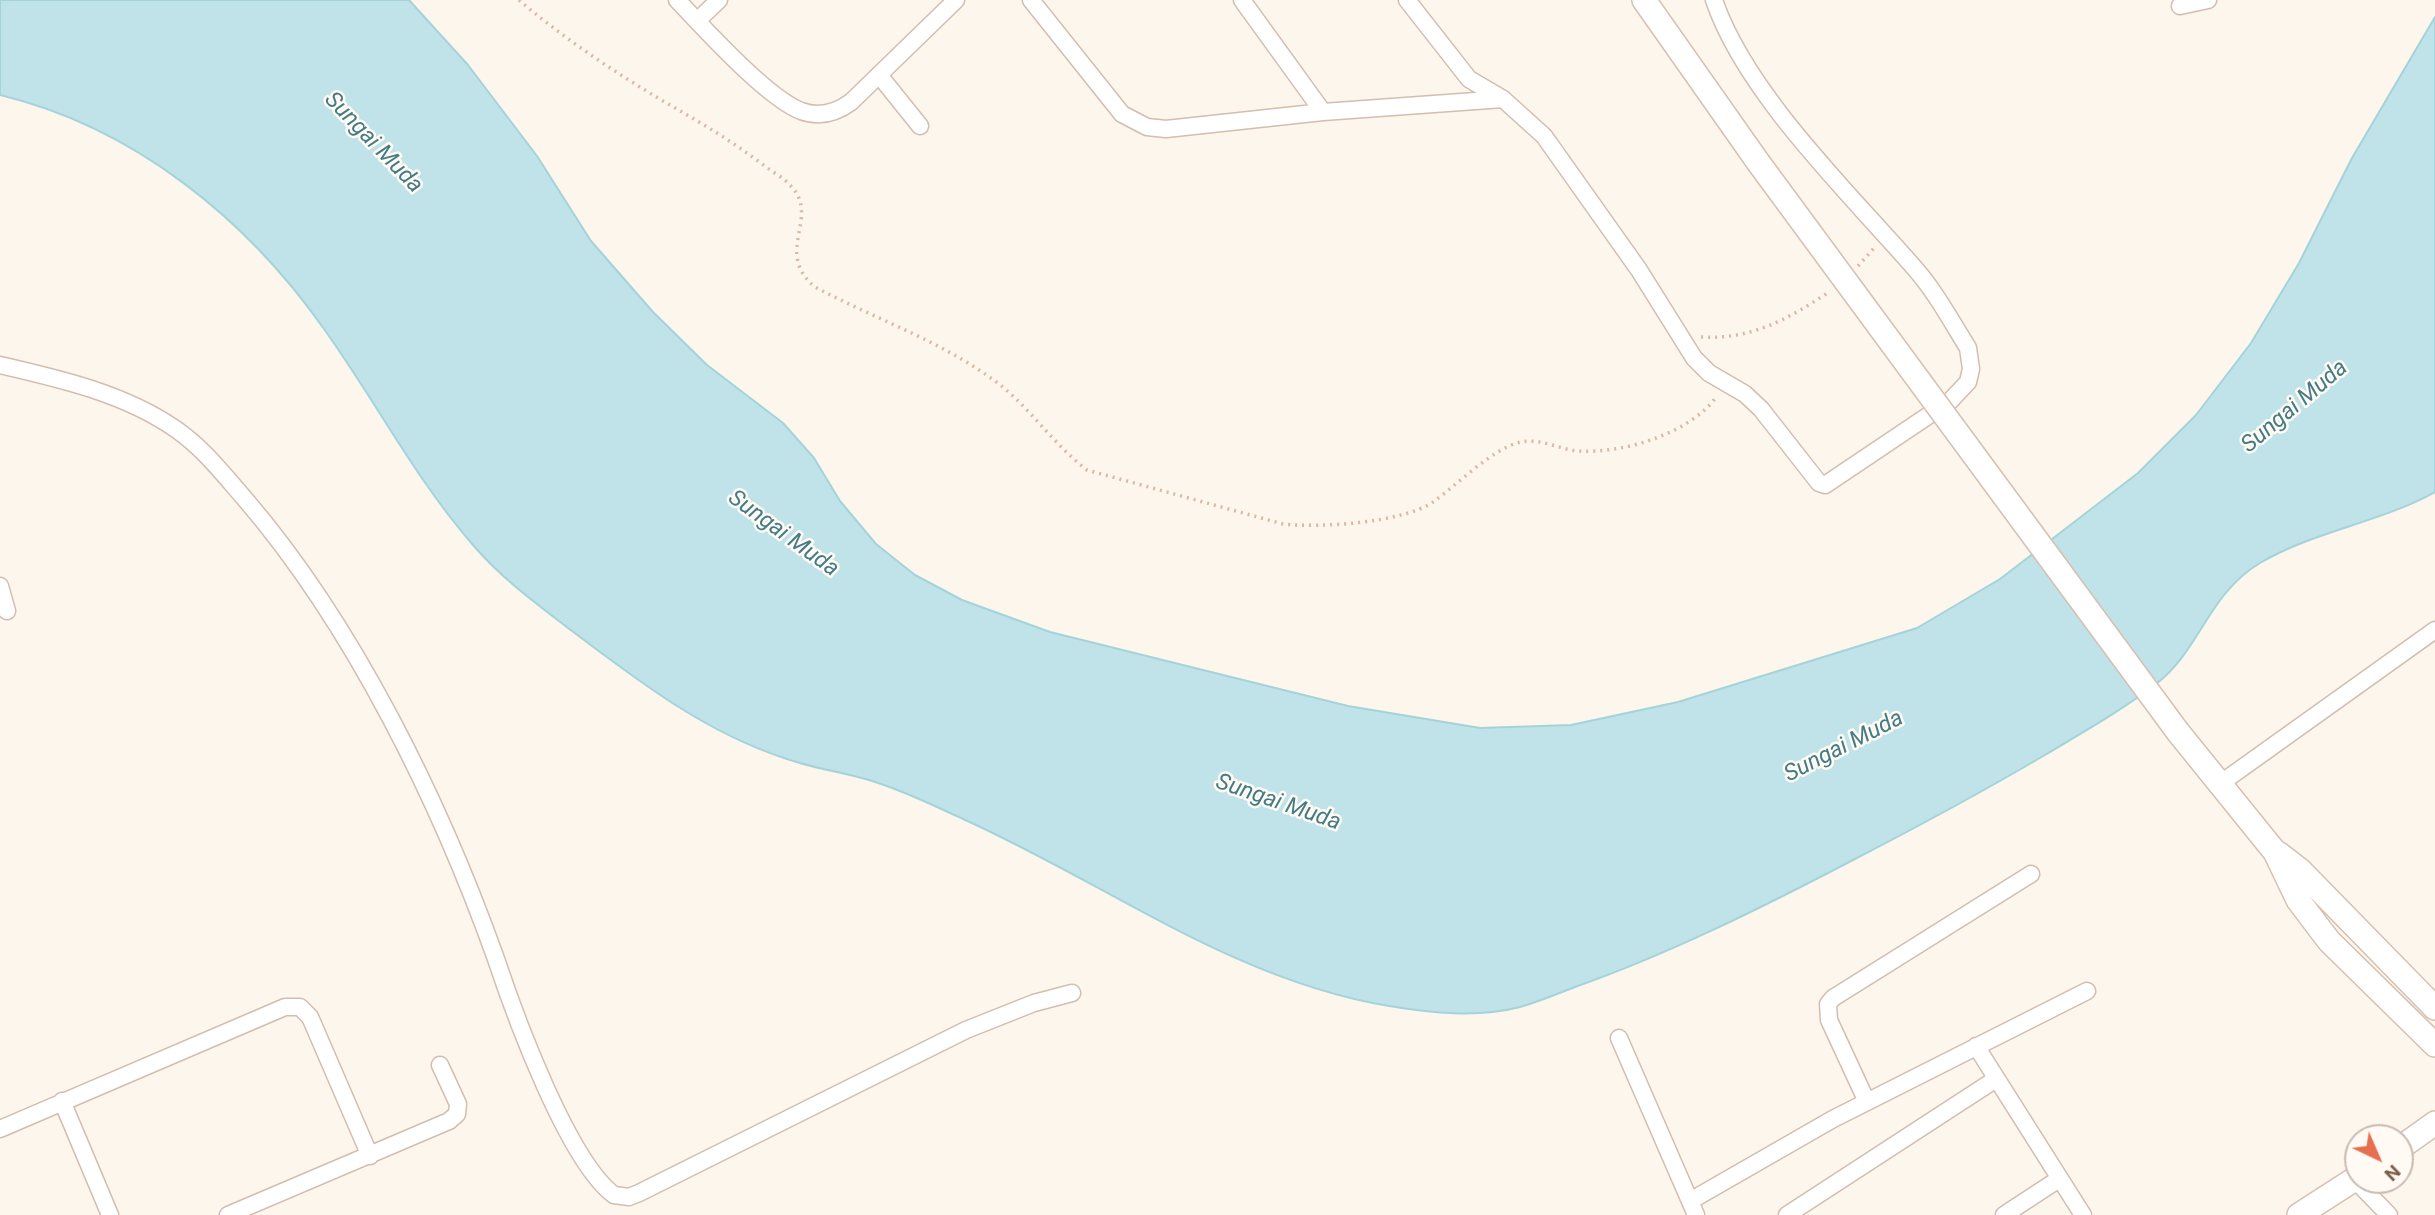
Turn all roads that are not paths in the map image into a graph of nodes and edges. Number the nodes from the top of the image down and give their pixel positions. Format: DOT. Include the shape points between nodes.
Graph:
graph roads {
  1 [pos="677,0"];
  2 [pos="719,0"];
  3 [pos="957,0"];
  4 [pos="1031,0"];
  5 [pos="1242,0"];
  6 [pos="1407,0"];
  7 [pos="1644,0"];
  8 [pos="1714,0"];
  9 [pos="2208,0"];
  10 [pos="2180,6"];
  11 [pos="697,21"];
  12 [pos="879,75"];
  13 [pos="1503,99"];
  14 [pos="1323,112"];
  15 [pos="920,126"];
  16 [pos="0,365"];
  17 [pos="0,586"];
  18 [pos="7,611"];
  19 [pos="2435,630"];
  20 [pos="2221,783"];
  21 [pos="2275,852"];
  22 [pos="2031,874"];
  23 [pos="2087,992"];
  24 [pos="1072,993"];
  25 [pos="2435,1008"];
  26 [pos="1619,1038"];
  27 [pos="2435,1045"];
  28 [pos="1976,1046"];
  29 [pos="440,1065"];
  30 [pos="1996,1079"];
  31 [pos="62,1101"];
  32 [pos="1867,1102"];
  33 [pos="2435,1123"];
  34 [pos="0,1129"];
  35 [pos="2414,1138"];
  36 [pos="370,1156"];
  37 [pos="2059,1179"];
  38 [pos="2344,1187"];
  39 [pos="2370,1194"];
  40 [pos="1693,1208"];
  41 [pos="110,1215"];
  42 [pos="228,1215"];
  43 [pos="1787,1215"];
  44 [pos="2004,1215"];
  45 [pos="2084,1215"];
  46 [pos="2299,1215"];
  47 [pos="2389,1215"];
  1 -- 11 [label="street"];
  2 -- 11 [label="street"];
  3 -- 12 [label="street"];
  4 -- 14 [label="street" via="1133,122 1166,129"];
  5 -- 14 [label="street"];
  6 -- 13 [label="street" via="1456,66"];
  7 -- 20 [label="main road, bridge" via="2178,732"];
  8 -- 13 [label="street" via="1728,35 1768,95 1928,284 1968,348 1968,382 1950,401 1825,485 1761,409 1702,366 1544,136"];
  9 -- 10 [label="street"];
  11 -- 12 [label="street" via="745,69 800,111 840,111"];
  12 -- 15 [label="street"];
  13 -- 14 [label="street"];
  16 -- 24 [label="street" via="117,397 169,424 210,458 286,551 362,670 417,768 466,879 522,1035 570,1135 592,1171 614,1195 639,1193 966,1030"];
  17 -- 18 [label="street"];
  19 -- 20 [label="street"];
  20 -- 21 [label="main road"];
  21 -- 25 [label="main road" via="2300,870"];
  21 -- 27 [label="main road" via="2298,900 2329,941"];
  22 -- 32 [label="street" via="1828,1004 1829,1020"];
  23 -- 28 [label="street"];
  26 -- 40 [label="street"];
  28 -- 30 [label="street"];
  28 -- 32 [label="street"];
  29 -- 36 [label="street" via="457,1114"];
  30 -- 37 [label="street"];
  30 -- 43 [label="street"];
  31 -- 34 [label="street"];
  31 -- 36 [label="street" via="285,1007 300,1007 310,1017"];
  31 -- 41 [label="street"];
  32 -- 40 [label="street"];
  33 -- 35 [label="main road"];
  36 -- 42 [label="street"];
  37 -- 44 [label="street"];
  37 -- 45 [label="street"];
  38 -- 46 [label="main road"];
  39 -- 47 [label="street"];
}
